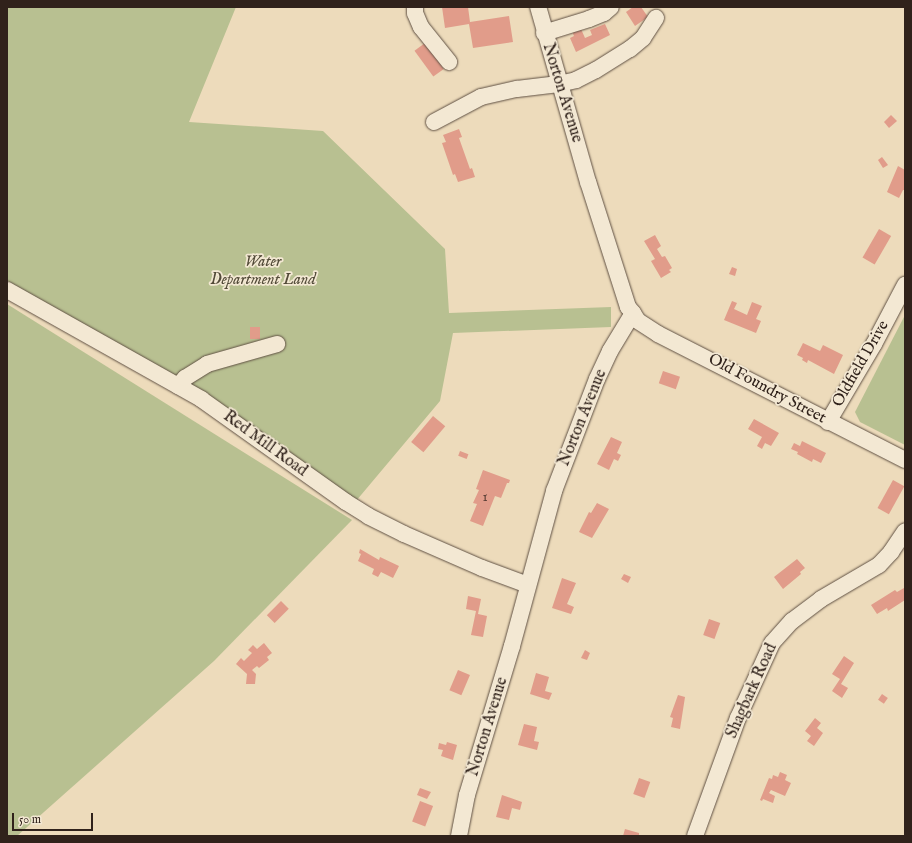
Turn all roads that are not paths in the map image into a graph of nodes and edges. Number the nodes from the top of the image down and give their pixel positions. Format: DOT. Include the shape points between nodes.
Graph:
graph roads {
  1 [pos="415,7"];
  2 [pos="538,7"];
  3 [pos="611,7"];
  4 [pos="656,18"];
  5 [pos="544,33"];
  6 [pos="449,62"];
  7 [pos="559,84"];
  8 [pos="434,122"];
  9 [pos="905,285"];
  10 [pos="7,290"];
  11 [pos="632,313"];
  12 [pos="277,344"];
  13 [pos="178,386"];
  14 [pos="828,422"];
  15 [pos="905,460"];
  16 [pos="905,531"];
  17 [pos="528,585"];
  18 [pos="459,836"];
  19 [pos="695,836"];
  1 -- 6 [label="street" via="421,27"];
  2 -- 5 [label="street, Norton Avenue"];
  3 -- 5 [label="street" via="589,19"];
  4 -- 7 [label="street" via="643,38 630,49 576,80"];
  5 -- 7 [label="street, Norton Avenue"];
  7 -- 8 [label="street" via="481,97"];
  7 -- 11 [label="street, Norton Avenue" via="616,270"];
  9 -- 14 [label="street, Oldfield Drive"];
  10 -- 13 [label="street, Red Mill Road"];
  11 -- 14 [label="street, Old Foundry Street" via="638,321 658,334"];
  11 -- 17 [label="street, Norton Avenue" via="597,380 554,491"];
  12 -- 13 [label="street" via="207,364 185,378"];
  13 -- 17 [label="street, Red Mill Road" via="223,413 368,516 482,568"];
  14 -- 15 [label="street, Old Foundry Street"];
  16 -- 19 [label="street, Shagbark Road" via="879,565 821,599 792,621 772,643 738,718"];
  17 -- 18 [label="street, Norton Avenue" via="466,795"];
}
